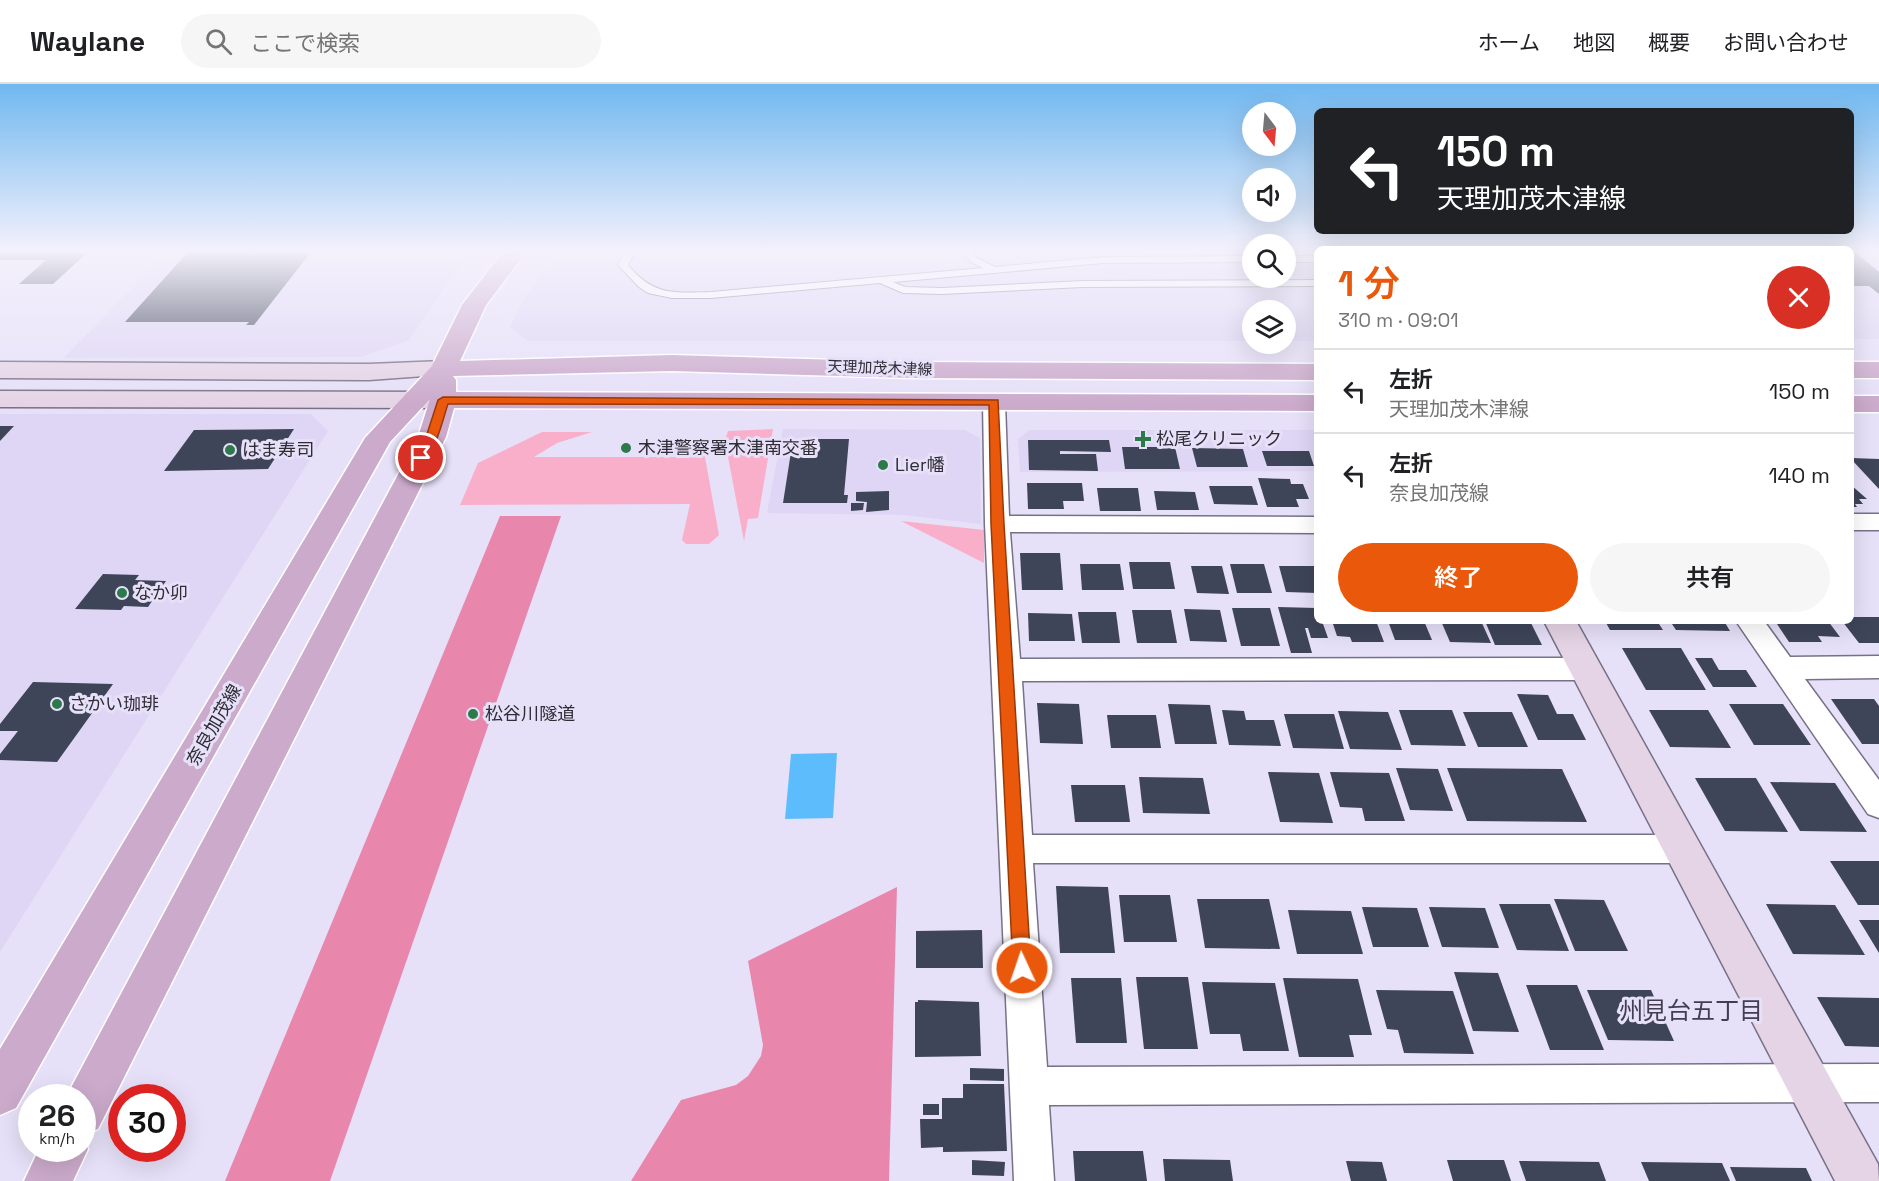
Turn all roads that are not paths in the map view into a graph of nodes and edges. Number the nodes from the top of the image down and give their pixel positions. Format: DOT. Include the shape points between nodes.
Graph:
graph roads {
  1 [pos="475,303"];
  2 [pos="0,370"];
  3 [pos="1854,370"];
  4 [pos="1879,370"];
  5 [pos="1314,372"];
  6 [pos="434,390"];
  7 [pos="0,399"];
  8 [pos="994,402"];
  9 [pos="1314,403"];
  10 [pos="1854,404"];
  11 [pos="1879,404"];
  12 [pos="1854,522"];
  13 [pos="1879,522"];
  14 [pos="998,524"];
  15 [pos="1314,525"];
  16 [pos="1562,624"];
  17 [pos="1751,624"];
  18 [pos="1879,667"];
  19 [pos="1783,668"];
  20 [pos="1586,669"];
  21 [pos="1007,670"];
  22 [pos="1879,805"];
  23 [pos="1016,849"];
  24 [pos="1683,849"];
  25 [pos="1807,1083"];
  26 [pos="1879,1083"];
  27 [pos="96,1086"];
  28 [pos="1029,1086"];
  29 [pos="0,1092"];
  30 [pos="58,1162"];
  31 [pos="48,1181"];
  32 [pos="1034,1181"];
  33 [pos="1861,1181"];
  1 -- 6 [label="main road, 奈良加茂線"];
  2 -- 6 [label="street" via="369,372"];
  3 -- 4 [label="main road"];
  5 -- 6 [label="main road, 天理加茂木津線" via="911,370 672,363"];
  6 -- 7 [label="street"];
  6 -- 8 [label="main road, 天理加茂木津線"];
  6 -- 27 [label="main road, 奈良加茂線" via="432,437"];
  6 -- 29 [label="main road, 奈良加茂線" via="379,438"];
  8 -- 9 [label="main road, 天理加茂木津線"];
  8 -- 14 [label="street"];
  10 -- 11 [label="main road"];
  12 -- 13 [label="street"];
  14 -- 15 [label="street"];
  14 -- 21 [label="street"];
  16 -- 20 [label="street"];
  17 -- 19 [label="street"];
  18 -- 19 [label="street"];
  19 -- 22 [label="street"];
  20 -- 21 [label="street"];
  20 -- 24 [label="street"];
  21 -- 23 [label="street"];
  23 -- 24 [label="street"];
  23 -- 28 [label="street"];
  24 -- 25 [label="street"];
  25 -- 26 [label="street"];
  25 -- 28 [label="street"];
  25 -- 33 [label="street"];
  28 -- 32 [label="street"];
  30 -- 31 [label="main road"];
}
